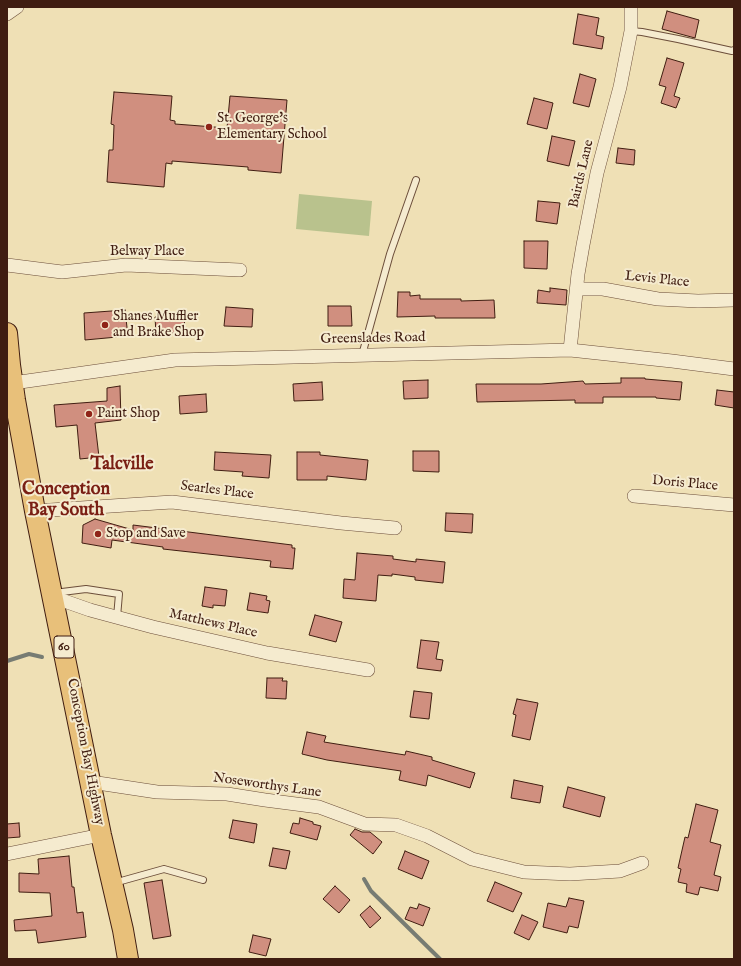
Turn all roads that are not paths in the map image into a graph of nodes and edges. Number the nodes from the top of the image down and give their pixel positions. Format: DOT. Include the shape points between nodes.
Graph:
graph roads {
  1 [pos="17,7"];
  2 [pos="632,7"];
  3 [pos="7,14"];
  4 [pos="631,31"];
  5 [pos="734,50"];
  6 [pos="416,180"];
  7 [pos="7,265"];
  8 [pos="240,270"];
  9 [pos="577,289"];
  10 [pos="734,300"];
  11 [pos="7,333"];
  12 [pos="570,350"];
  13 [pos="362,355"];
  14 [pos="734,370"];
  15 [pos="12,395"];
  16 [pos="634,496"];
  17 [pos="734,505"];
  18 [pos="35,511"];
  19 [pos="395,528"];
  20 [pos="52,595"];
  21 [pos="117,617"];
  22 [pos="368,670"];
  23 [pos="91,782"];
  24 [pos="101,835"];
  25 [pos="7,854"];
  26 [pos="642,863"];
  27 [pos="202,880"];
  28 [pos="113,884"];
  29 [pos="128,959"];
  1 -- 3 [label="street"];
  2 -- 4 [label="street, Bairds Lane"];
  4 -- 5 [label="lane"];
  4 -- 9 [label="street, Bairds Lane" via="620,87 597,173"];
  6 -- 13 [label="lane" via="390,254"];
  7 -- 8 [label="street, Belway Place" via="62,272 126,265"];
  9 -- 10 [label="street, Levis Place" via="603,289 658,299"];
  9 -- 12 [label="street, Bairds Lane"];
  11 -- 15 [label="main road, Conception Bay Highway / 60"];
  12 -- 13 [label="street, Greenslades Road"];
  12 -- 14 [label="street, Greenslades Road"];
  13 -- 15 [label="street, Greenslades Road" via="175,360"];
  15 -- 18 [label="main road, Conception Bay Highway / 60"];
  16 -- 17 [label="street, Doris Place"];
  18 -- 19 [label="street, Searles Place" via="172,502"];
  18 -- 20 [label="main road, Conception Bay Highway / 60"];
  20 -- 21 [label="street, Matthews Place" via="90,610"];
  20 -- 21 [label="lane" via="86,590 119,594"];
  20 -- 23 [label="main road, Conception Bay Highway / 60"];
  21 -- 22 [label="street, Matthews Place" via="268,654"];
  23 -- 24 [label="main road, Conception Bay Highway / 60"];
  23 -- 26 [label="street, Noseworthys Lane" via="157,792 227,794 319,807 365,824 396,825 427,836 472,859 524,872 570,874 620,871"];
  24 -- 25 [label="street"];
  24 -- 28 [label="main road, Conception Bay Highway / 60"];
  27 -- 28 [label="lane" via="164,869"];
  28 -- 29 [label="main road, Conception Bay Highway / 60"];
}
